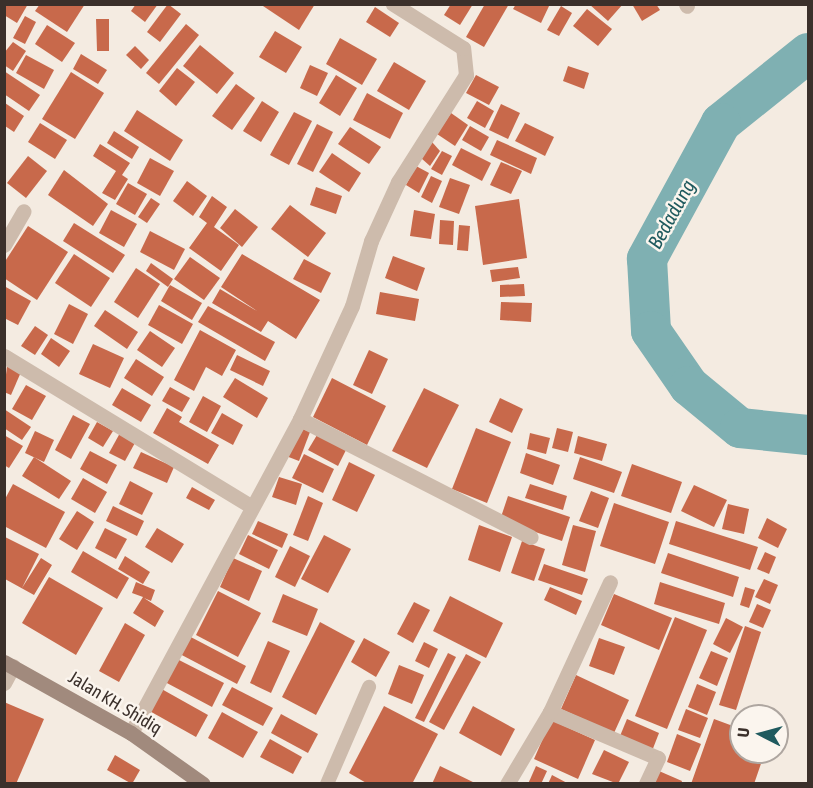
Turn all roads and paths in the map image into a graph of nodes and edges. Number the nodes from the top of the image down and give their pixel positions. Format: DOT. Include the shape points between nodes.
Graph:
graph roads {
  1 [pos="393,4"];
  2 [pos="24,211"];
  3 [pos="4,245"];
  4 [pos="4,356"];
  5 [pos="300,419"];
  6 [pos="252,507"];
  7 [pos="531,537"];
  8 [pos="610,582"];
  9 [pos="9,664"];
  10 [pos="4,683"];
  11 [pos="369,687"];
  12 [pos="550,712"];
  13 [pos="131,733"];
  14 [pos="202,783"];
  15 [pos="327,783"];
  16 [pos="507,783"];
  17 [pos="646,783"];
  1 -- 5 [label="street" via="463,48 466,75 398,182 371,241 352,306"];
  2 -- 3 [label="street"];
  4 -- 6 [label="street"];
  5 -- 6 [label="street"];
  5 -- 7 [label="street"];
  6 -- 13 [label="street"];
  8 -- 12 [label="street"];
  9 -- 10 [label="street"];
  9 -- 13 [label="main road, Jalan KH. Shidiq"];
  11 -- 15 [label="lane"];
  12 -- 16 [label="street"];
  12 -- 17 [label="street" via="658,758"];
  13 -- 14 [label="main road, Jalan KH. Shidiq"];
}
